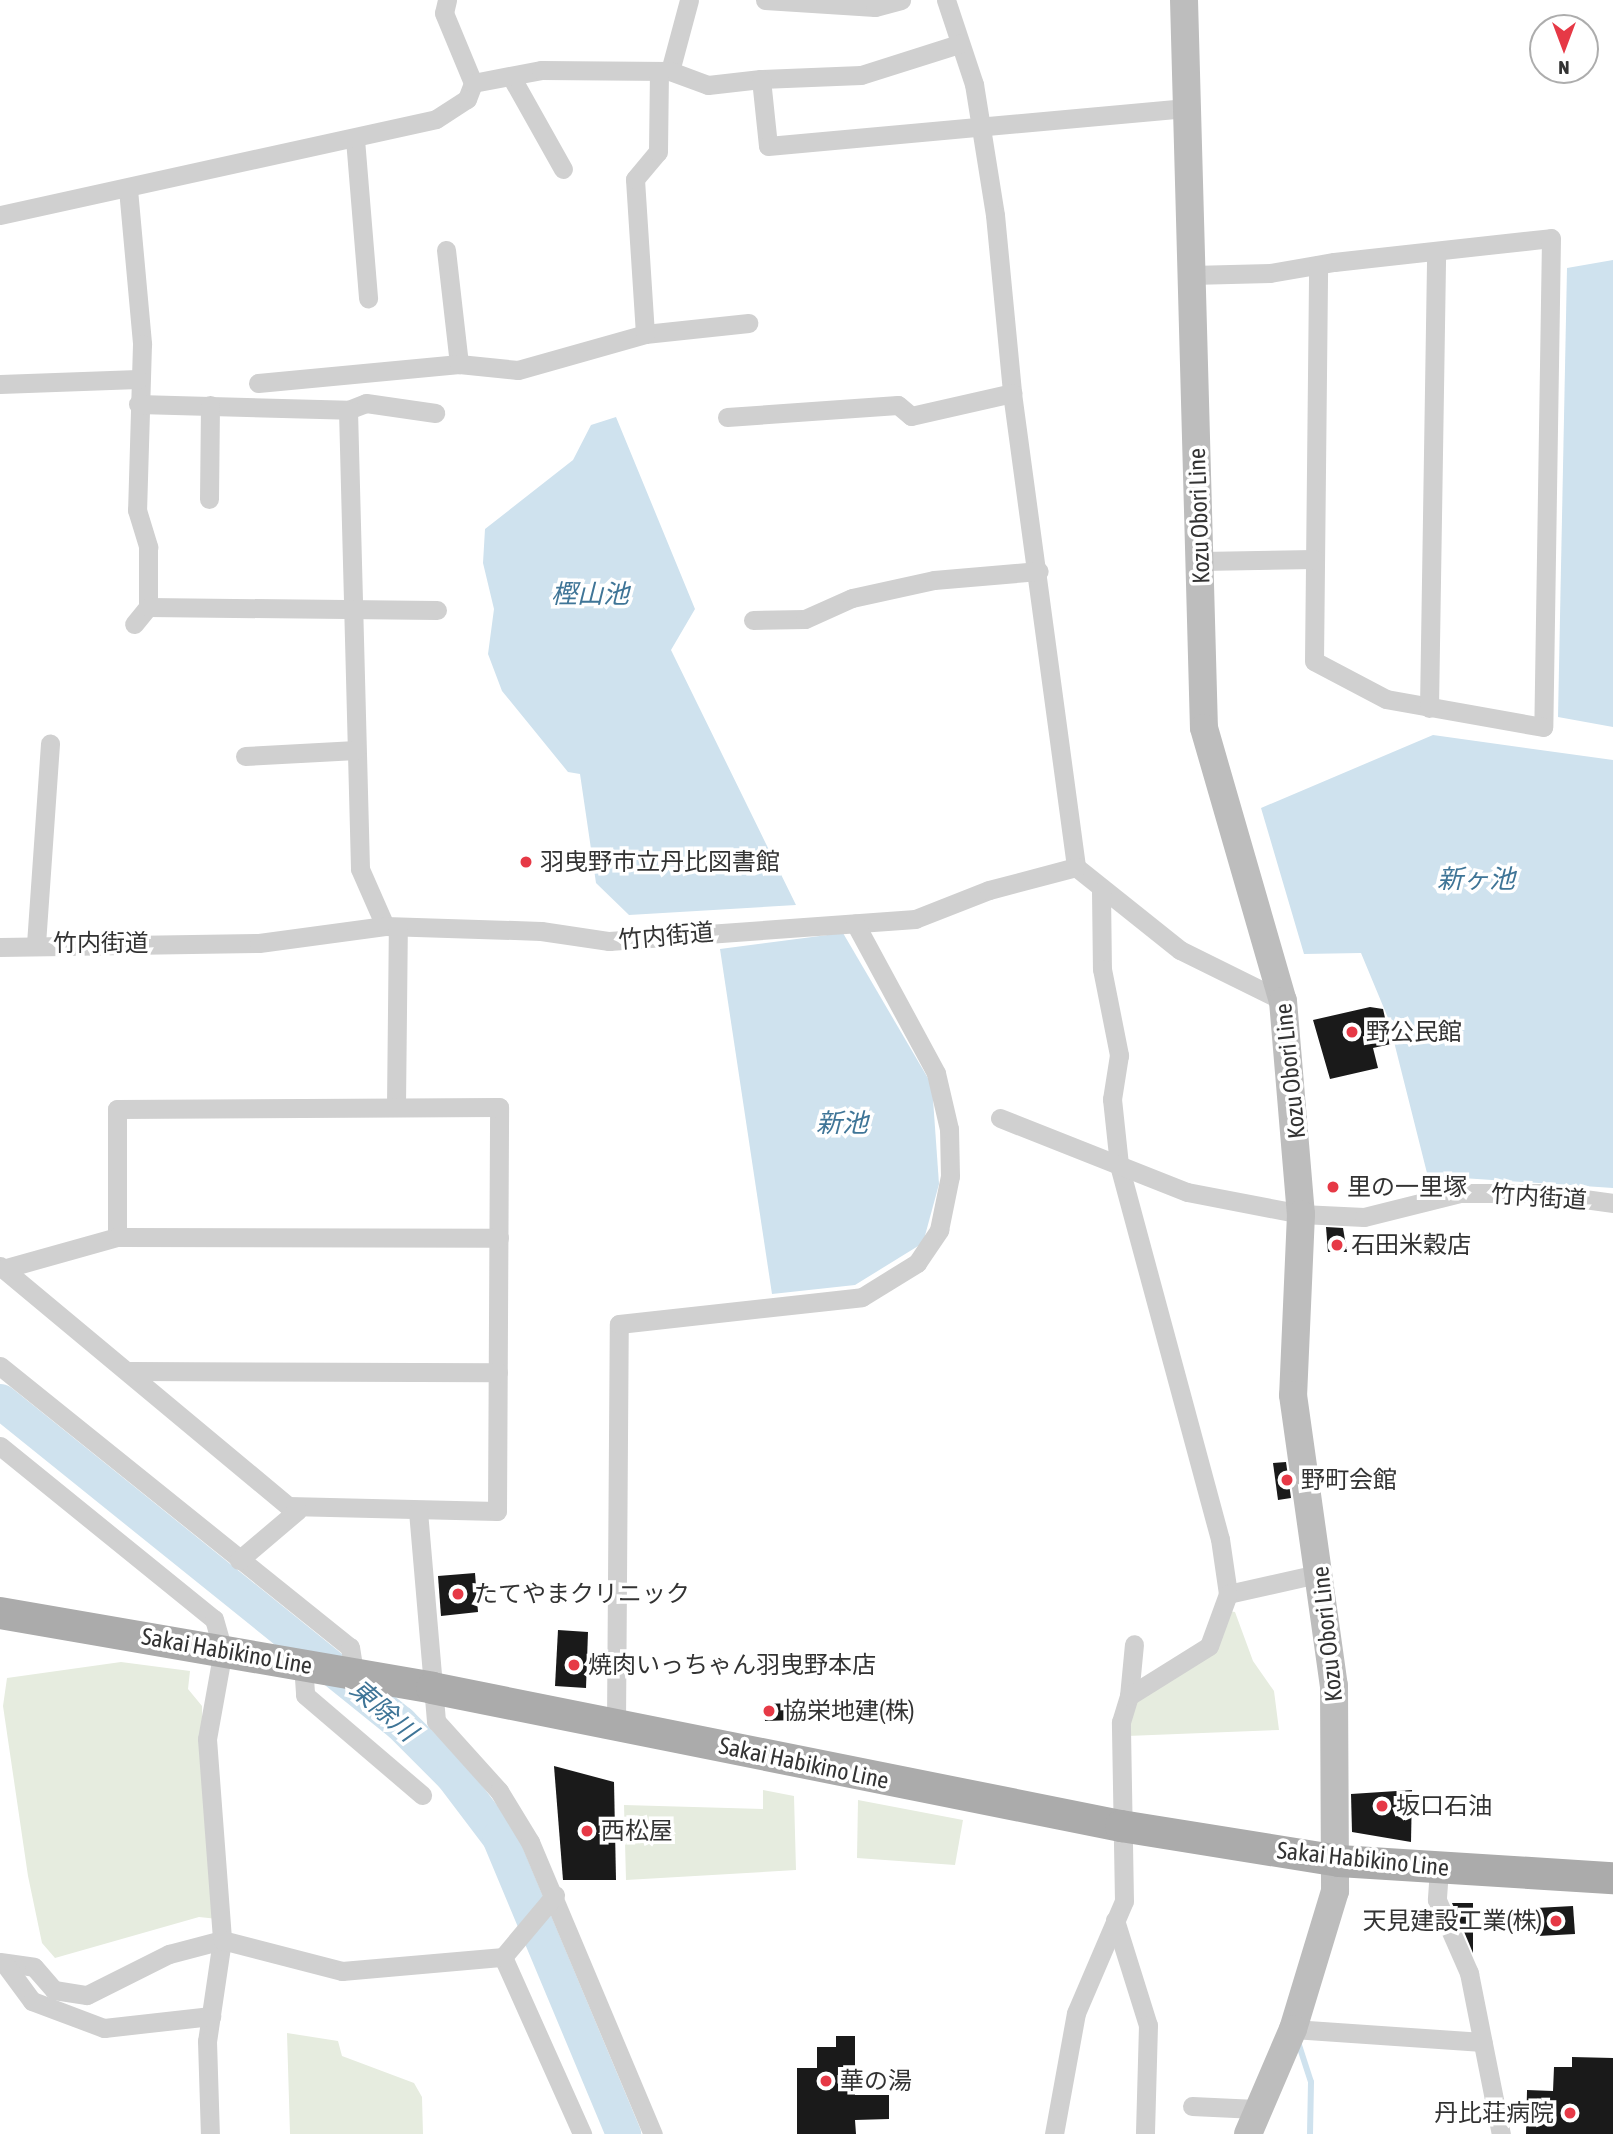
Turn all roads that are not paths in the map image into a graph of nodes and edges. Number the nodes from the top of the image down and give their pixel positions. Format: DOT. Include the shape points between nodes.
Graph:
graph roads {
  1 [pos="447,0"];
  2 [pos="689,0"];
  3 [pos="765,0"];
  4 [pos="901,0"];
  5 [pos="946,0"];
  6 [pos="1184,0"];
  7 [pos="959,44"];
  8 [pos="664,71"];
  9 [pos="761,79"];
  10 [pos="513,80"];
  11 [pos="473,83"];
  12 [pos="1186,107"];
  13 [pos="981,128"];
  14 [pos="355,139"];
  15 [pos="564,169"];
  16 [pos="128,189"];
  17 [pos="0,215"];
  18 [pos="446,250"];
  19 [pos="1436,251"];
  20 [pos="1318,265"];
  21 [pos="1191,275"];
  22 [pos="368,298"];
  23 [pos="748,323"];
  24 [pos="645,334"];
  25 [pos="459,364"];
  26 [pos="138,379"];
  27 [pos="258,383"];
  28 [pos="0,384"];
  29 [pos="1012,393"];
  30 [pos="138,404"];
  31 [pos="210,405"];
  32 [pos="348,410"];
  33 [pos="435,413"];
  34 [pos="727,417"];
  35 [pos="209,499"];
  36 [pos="1314,559"];
  37 [pos="1201,561"];
  38 [pos="1039,571"];
  39 [pos="148,607"];
  40 [pos="437,610"];
  41 [pos="351,612"];
  42 [pos="753,620"];
  43 [pos="134,624"];
  44 [pos="1429,708"];
  45 [pos="50,743"];
  46 [pos="356,750"];
  47 [pos="245,756"];
  48 [pos="1076,867"];
  49 [pos="1101,891"];
  50 [pos="855,923"];
  51 [pos="391,927"];
  52 [pos="36,944"];
  53 [pos="0,947"];
  54 [pos="1283,1001"];
  55 [pos="396,1106"];
  56 [pos="1000,1118"];
  57 [pos="1119,1165"];
  58 [pos="1613,1203"];
  59 [pos="1301,1214"];
  60 [pos="117,1237"];
  61 [pos="499,1238"];
  62 [pos="2,1267"];
  63 [pos="0,1366"];
  64 [pos="130,1371"];
  65 [pos="498,1372"];
  66 [pos="0,1446"];
  67 [pos="298,1510"];
  68 [pos="418,1511"];
  69 [pos="239,1560"];
  70 [pos="1322,1573"];
  71 [pos="1228,1594"];
  72 [pos="0,1612"];
  73 [pos="1134,1644"];
  74 [pos="223,1650"];
  75 [pos="361,1668"];
  76 [pos="302,1674"];
  77 [pos="432,1688"];
  78 [pos="1129,1696"];
  79 [pos="616,1724"];
  80 [pos="422,1795"];
  81 [pos="1121,1826"];
  82 [pos="1339,1861"];
  83 [pos="1439,1869"];
  84 [pos="1613,1878"];
  85 [pos="555,1895"];
  86 [pos="1115,1920"];
  87 [pos="222,1940"];
  88 [pos="503,1957"];
  89 [pos="2,1962"];
  90 [pos="211,2016"];
  91 [pos="1293,2029"];
  92 [pos="1483,2042"];
  93 [pos="1192,2106"];
  94 [pos="1252,2122"];
  95 [pos="210,2134"];
  96 [pos="582,2134"];
  97 [pos="653,2134"];
  98 [pos="1054,2134"];
  99 [pos="1145,2134"];
  100 [pos="1501,2134"];
  1 -- 11 [label="street" via="444,13"];
  2 -- 8 [label="street"];
  3 -- 4 [label="street" via="875,7"];
  5 -- 7 [label="street"];
  6 -- 12 [label="main road, Kozu Obori Line"];
  7 -- 9 [label="street" via="861,75"];
  7 -- 13 [label="street"];
  8 -- 9 [label="street" via="708,85"];
  8 -- 10 [label="street" via="541,71"];
  8 -- 24 [label="street" via="658,152 635,179"];
  9 -- 13 [label="street" via="768,146"];
  10 -- 11 [label="street"];
  10 -- 15 [label="street"];
  11 -- 14 [label="street" via="467,99 436,119"];
  12 -- 13 [label="street"];
  12 -- 21 [label="main road, Kozu Obori Line"];
  13 -- 29 [label="street"];
  14 -- 16 [label="street"];
  14 -- 22 [label="street"];
  16 -- 17 [label="street"];
  16 -- 26 [label="street" via="142,344"];
  18 -- 25 [label="street"];
  19 -- 20 [label="street"];
  19 -- 44 [label="street"];
  19 -- 44 [label="street" via="1551,238 1543,727"];
  20 -- 21 [label="street"];
  20 -- 36 [label="street"];
  21 -- 37 [label="main road, Kozu Obori Line"];
  23 -- 24 [label="street"];
  24 -- 25 [label="street" via="518,370"];
  25 -- 27 [label="street"];
  26 -- 28 [label="street"];
  26 -- 30 [label="street"];
  29 -- 34 [label="street" via="911,416 898,405"];
  29 -- 38 [label="street"];
  30 -- 31 [label="street"];
  30 -- 39 [label="street" via="137,510 148,547"];
  31 -- 32 [label="street"];
  31 -- 35 [label="street"];
  32 -- 33 [label="street" via="366,403"];
  32 -- 41 [label="street"];
  36 -- 37 [label="street"];
  36 -- 44 [label="street" via="1314,661 1386,699"];
  37 -- 54 [label="main road, Kozu Obori Line" via="1208,750"];
  38 -- 42 [label="street" via="934,580 852,598 805,619"];
  38 -- 48 [label="street"];
  39 -- 41 [label="street"];
  39 -- 43 [label="street"];
  40 -- 41 [label="street"];
  41 -- 46 [label="street"];
  45 -- 52 [label="street"];
  46 -- 47 [label="street"];
  46 -- 51 [label="street" via="360,869"];
  48 -- 49 [label="street"];
  48 -- 50 [label="street, 竹内街道" via="989,890 915,919"];
  49 -- 54 [label="street" via="1180,950"];
  49 -- 57 [label="street" via="1102,969 1119,1055 1112,1099"];
  50 -- 51 [label="street, 竹内街道" via="609,942 541,931"];
  50 -- 79 [label="street" via="936,1073 949,1129 950,1176 939,1230 917,1263 862,1297 619,1324"];
  51 -- 52 [label="street, 竹内街道" via="259,943"];
  51 -- 55 [label="street"];
  52 -- 53 [label="street, 竹内街道"];
  54 -- 59 [label="main road, Kozu Obori Line"];
  55 -- 60 [label="street" via="117,1109"];
  55 -- 61 [label="street" via="499,1107"];
  56 -- 57 [label="street, 竹内街道"];
  57 -- 59 [label="street, 竹内街道" via="1187,1192"];
  57 -- 71 [label="street" via="1220,1539"];
  58 -- 59 [label="street, 竹内街道" via="1541,1193 1460,1193 1364,1217"];
  59 -- 70 [label="main road, Kozu Obori Line" via="1293,1395"];
  60 -- 61 [label="street"];
  60 -- 62 [label="street"];
  61 -- 65 [label="street"];
  62 -- 64 [label="street"];
  63 -- 69 [label="street"];
  64 -- 65 [label="street"];
  64 -- 67 [label="street"];
  65 -- 68 [label="street" via="496,1511"];
  66 -- 74 [label="street" via="214,1619"];
  67 -- 68 [label="street"];
  67 -- 69 [label="street"];
  68 -- 77 [label="street"];
  69 -- 75 [label="street"];
  70 -- 71 [label="street"];
  70 -- 82 [label="main road, Kozu Obori Line" via="1334,1686"];
  71 -- 78 [label="street" via="1209,1646"];
  72 -- 74 [label="main road, Sakai Habikino Line"];
  73 -- 78 [label="street"];
  74 -- 76 [label="main road, Sakai Habikino Line" via="260,1657"];
  74 -- 87 [label="street" via="207,1739"];
  75 -- 76 [label="main road, Sakai Habikino Line"];
  75 -- 77 [label="main road, Sakai Habikino Line"];
  76 -- 80 [label="street" via="305,1695"];
  77 -- 79 [label="main road, Sakai Habikino Line"];
  77 -- 85 [label="street" via="436,1721 499,1791"];
  78 -- 81 [label="street" via="1121,1722"];
  79 -- 81 [label="main road, Sakai Habikino Line"];
  81 -- 82 [label="main road, Sakai Habikino Line"];
  81 -- 86 [label="street" via="1124,1901"];
  82 -- 83 [label="main road, Sakai Habikino Line"];
  82 -- 91 [label="main road, Kozu Obori Line"];
  83 -- 84 [label="main road, Sakai Habikino Line"];
  83 -- 92 [label="street" via="1437,1900 1469,1973"];
  85 -- 88 [label="street"];
  85 -- 97 [label="street"];
  86 -- 98 [label="street" via="1076,2013"];
  86 -- 99 [label="street" via="1148,2025"];
  87 -- 88 [label="street" via="342,1971"];
  87 -- 89 [label="street" via="169,1954 88,1995 54,1990 34,1967"];
  87 -- 90 [label="street"];
  88 -- 96 [label="street"];
  89 -- 90 [label="street" via="32,2001 104,2028"];
  90 -- 95 [label="street"];
  91 -- 92 [label="street"];
  91 -- 94 [label="main road, Kozu Obori Line"];
  92 -- 100 [label="street"];
  93 -- 94 [label="street"];
}
